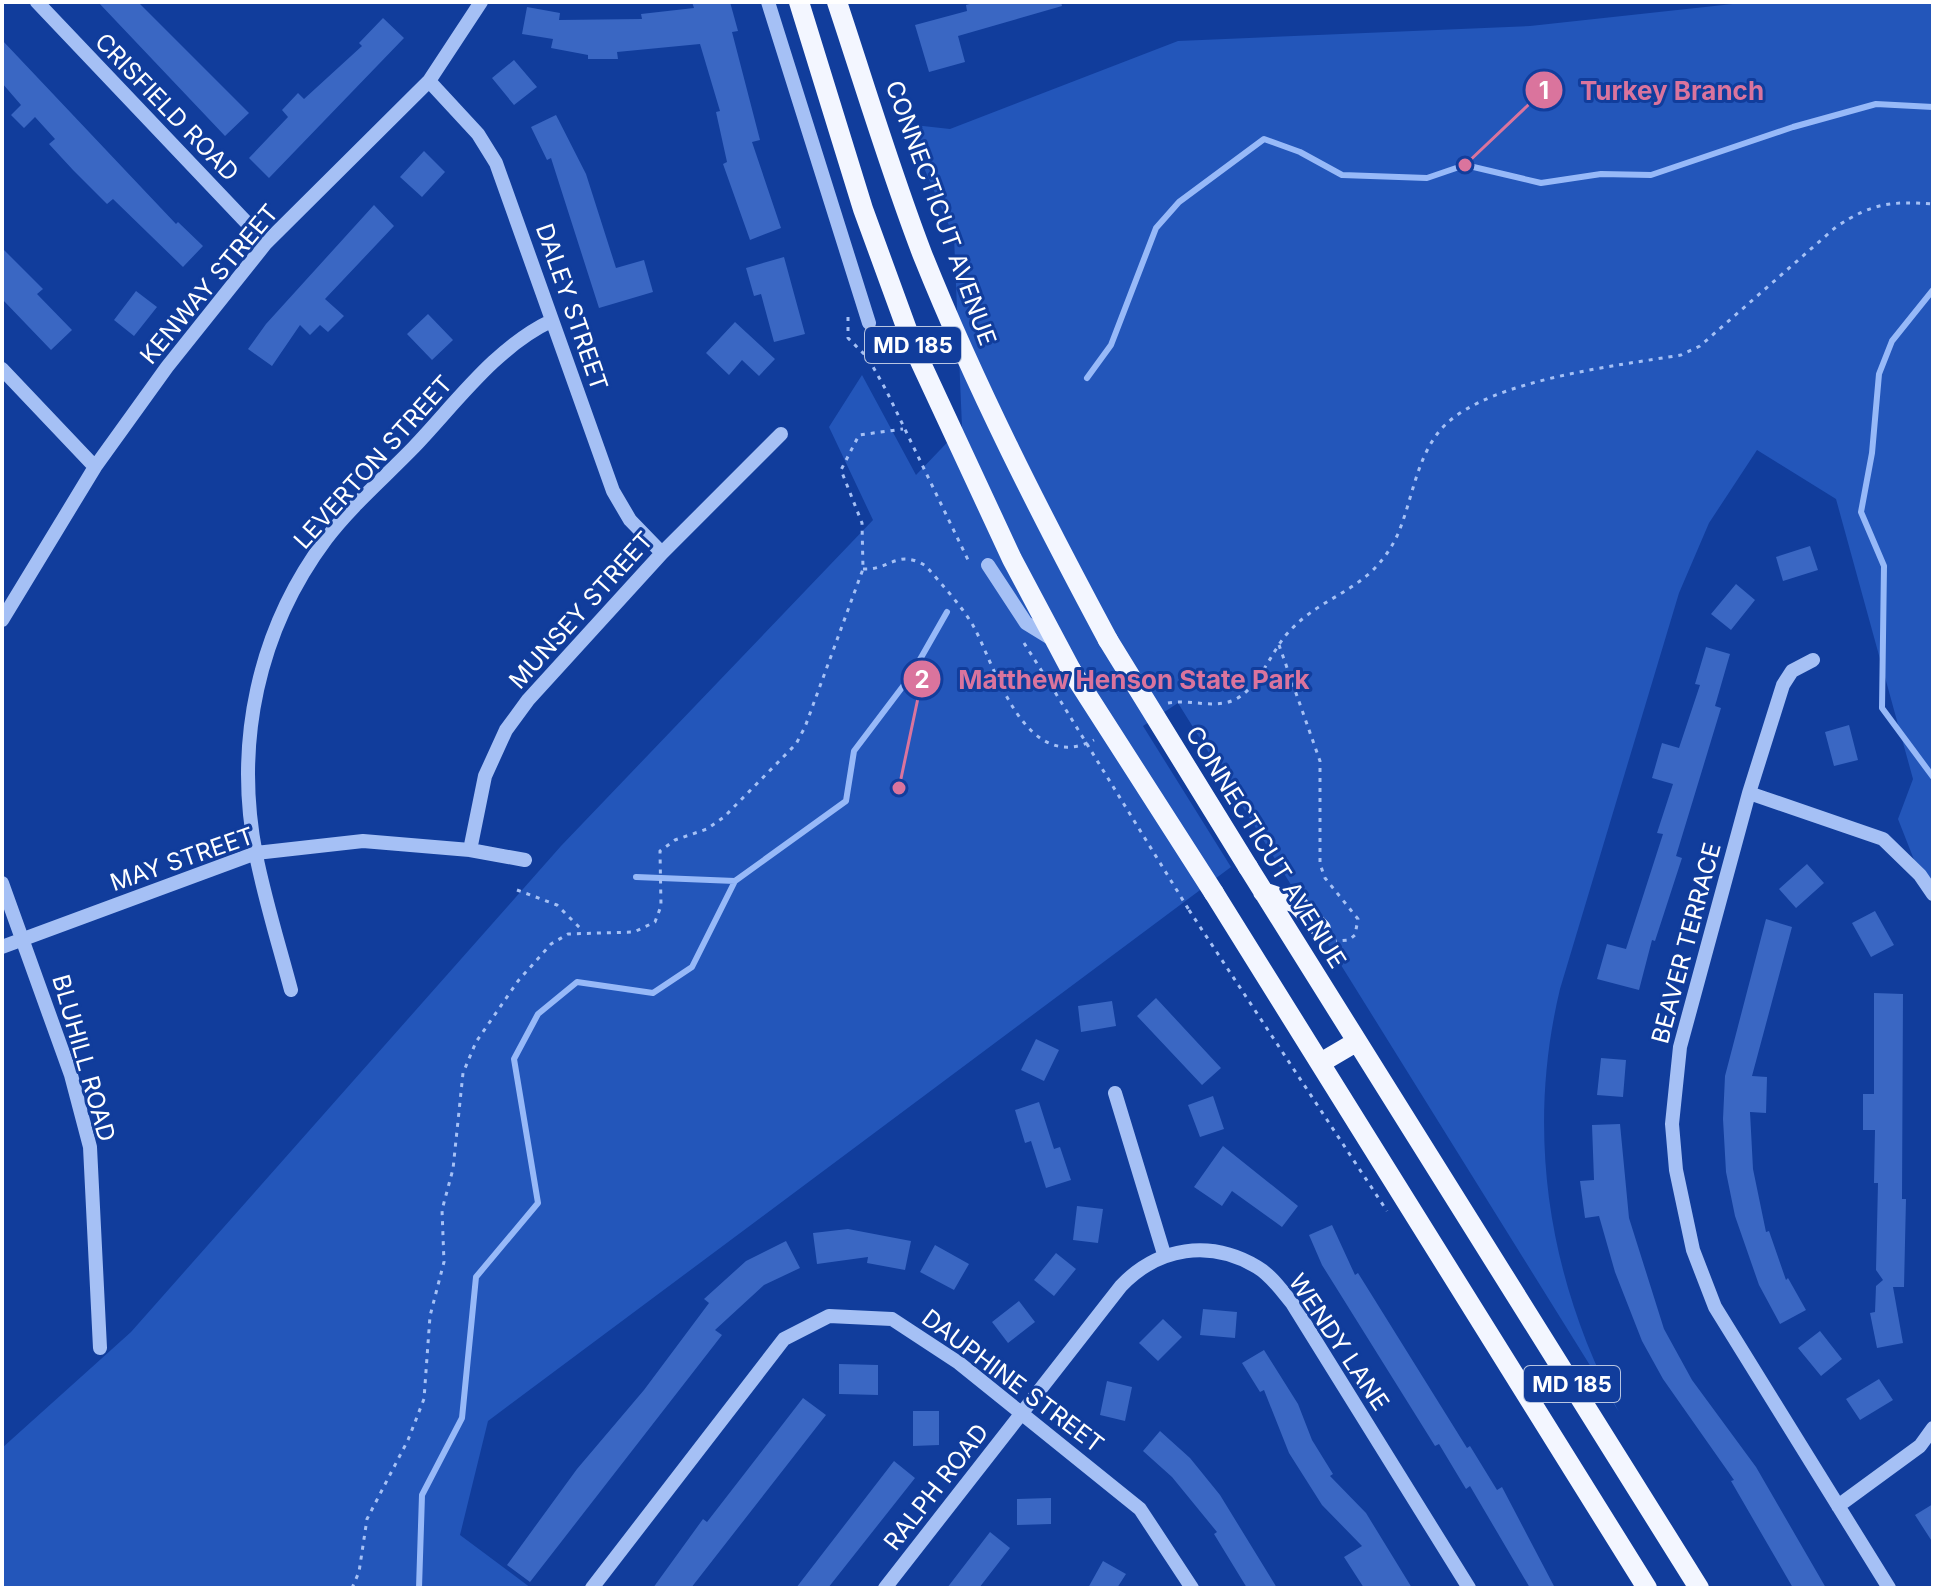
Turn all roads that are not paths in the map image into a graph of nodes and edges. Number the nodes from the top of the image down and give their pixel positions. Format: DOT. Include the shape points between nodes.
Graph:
graph roads {
  1 [pos="37,2"];
  2 [pos="481,2"];
  3 [pos="768,2"];
  4 [pos="799,2"];
  5 [pos="837,2"];
  6 [pos="429,81"];
  7 [pos="266,243"];
  8 [pos="551,321"];
  9 [pos="869,323"];
  10 [pos="2,369"];
  11 [pos="781,434"];
  12 [pos="95,467"];
  13 [pos="662,553"];
  14 [pos="983,570"];
  15 [pos="2,620"];
  16 [pos="1055,641"];
  17 [pos="1813,660"];
  18 [pos="1749,793"];
  19 [pos="470,850"];
  20 [pos="256,853"];
  21 [pos="525,860"];
  22 [pos="2,883"];
  23 [pos="1263,892"];
  24 [pos="1933,894"];
  25 [pos="1321,929"];
  26 [pos="24,939"];
  27 [pos="2,947"];
  28 [pos="291,990"];
  29 [pos="1356,1042"];
  30 [pos="1322,1062"];
  31 [pos="1115,1093"];
  32 [pos="1164,1254"];
  33 [pos="100,1348"];
  34 [pos="1021,1414"];
  35 [pos="1933,1428"];
  36 [pos="1838,1506"];
  37 [pos="592,1588"];
  38 [pos="885,1588"];
  39 [pos="1192,1588"];
  40 [pos="1469,1588"];
  41 [pos="1647,1588"];
  42 [pos="1699,1588"];
  43 [pos="1889,1588"];
  1 -- 7 [label="street, CRISFIELD ROAD"];
  2 -- 6 [label="street, KENWAY STREET"];
  3 -- 9 [label="street"];
  4 -- 16 [label="main road, MD 185" via="863,209 913,346"];
  5 -- 23 [label="main road, CONNECTICUT AVENUE / MD 185, bridge" via="922,253 961,346 1108,640"];
  6 -- 7 [label="street, KENWAY STREET"];
  6 -- 8 [label="street, DALEY STREET" via="478,134 496,163"];
  7 -- 12 [label="street, KENWAY STREET"];
  8 -- 13 [label="street, DALEY STREET" via="613,491 630,520"];
  8 -- 20 [label="street, LEVERTON STREET" via="521,338 491,367 327,537 301,575 269,638 252,708 248,788"];
  10 -- 12 [label="street"];
  11 -- 13 [label="street, MUNSEY STREET"];
  12 -- 15 [label="street, KENWAY STREET"];
  13 -- 19 [label="street, MUNSEY STREET" via="506,730 485,776"];
  14 -- 16 [label="street" via="1026,623"];
  16 -- 30 [label="main road, MD 185, bridge"];
  17 -- 18 [label="street, BEAVER TERRACE" via="1792,671 1783,685"];
  18 -- 24 [label="street" via="1883,839"];
  18 -- 36 [label="street, BEAVER TERRACE" via="1680,1047 1672,1124 1676,1170 1693,1250 1715,1307"];
  19 -- 20 [label="street, MAY STREET" via="363,841"];
  19 -- 21 [label="street, MAY STREET"];
  20 -- 26 [label="street, MAY STREET"];
  20 -- 28 [label="street, LEVERTON STREET"];
  22 -- 26 [label="street, BLUHILL ROAD"];
  23 -- 25 [label="main road" via="1296,903"];
  23 -- 29 [label="main road, CONNECTICUT AVENUE / MD 185"];
  26 -- 27 [label="street, MAY STREET"];
  26 -- 33 [label="street, BLUHILL ROAD" via="90,1147"];
  29 -- 30 [label="main road"];
  29 -- 42 [label="main road, CONNECTICUT AVENUE / MD 185"];
  30 -- 41 [label="main road, MD 185"];
  31 -- 32 [label="street"];
  32 -- 34 [label="street" via="1121,1286"];
  32 -- 40 [label="street, WENDY LANE" via="1198,1249 1232,1255 1260,1268 1292,1303"];
  34 -- 37 [label="street, DAUPHINE STREET" via="959,1363 892,1319 829,1316 784,1339"];
  34 -- 38 [label="street, RALPH ROAD"];
  34 -- 39 [label="street, DAUPHINE STREET" via="1140,1509"];
  35 -- 36 [label="street" via="1920,1446"];
  36 -- 43 [label="street, BEAVER TERRACE"];
}
